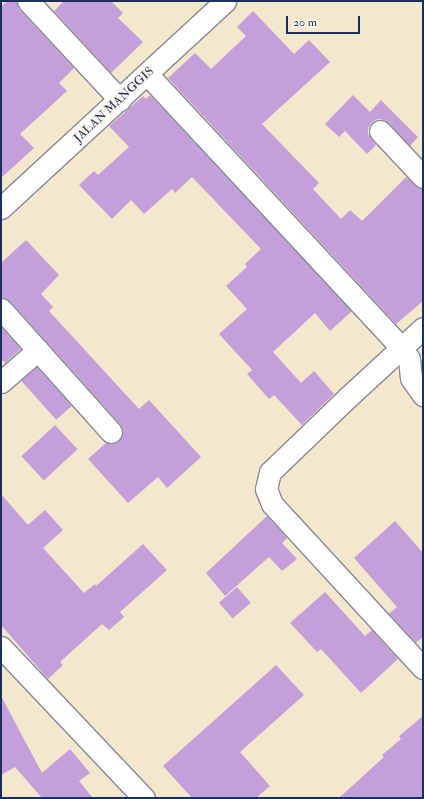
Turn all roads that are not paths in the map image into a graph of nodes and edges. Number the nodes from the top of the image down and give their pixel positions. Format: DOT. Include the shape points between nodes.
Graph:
graph roads {
  1 [pos="28,1"];
  2 [pos="225,1"];
  3 [pos="147,74"];
  4 [pos="120,100"];
  5 [pos="380,131"];
  6 [pos="423,177"];
  7 [pos="1,208"];
  8 [pos="1,309"];
  9 [pos="423,328"];
  10 [pos="401,348"];
  11 [pos="38,350"];
  12 [pos="1,382"];
  13 [pos="423,395"];
  14 [pos="111,432"];
  15 [pos="1,647"];
  16 [pos="423,668"];
  17 [pos="144,798"];
  1 -- 4 [label="street"];
  2 -- 3 [label="street, JALAN MANGGIS"];
  3 -- 4 [label="street, JALAN MANGGIS"];
  3 -- 10 [label="street"];
  4 -- 7 [label="street, JALAN MANGGIS"];
  5 -- 6 [label="street"];
  8 -- 11 [label="street"];
  9 -- 10 [label="street"];
  10 -- 13 [label="street" via="409,358 411,378"];
  10 -- 16 [label="street" via="270,472 266,489 272,504"];
  11 -- 12 [label="street"];
  11 -- 14 [label="street"];
  15 -- 17 [label="street"];
}
